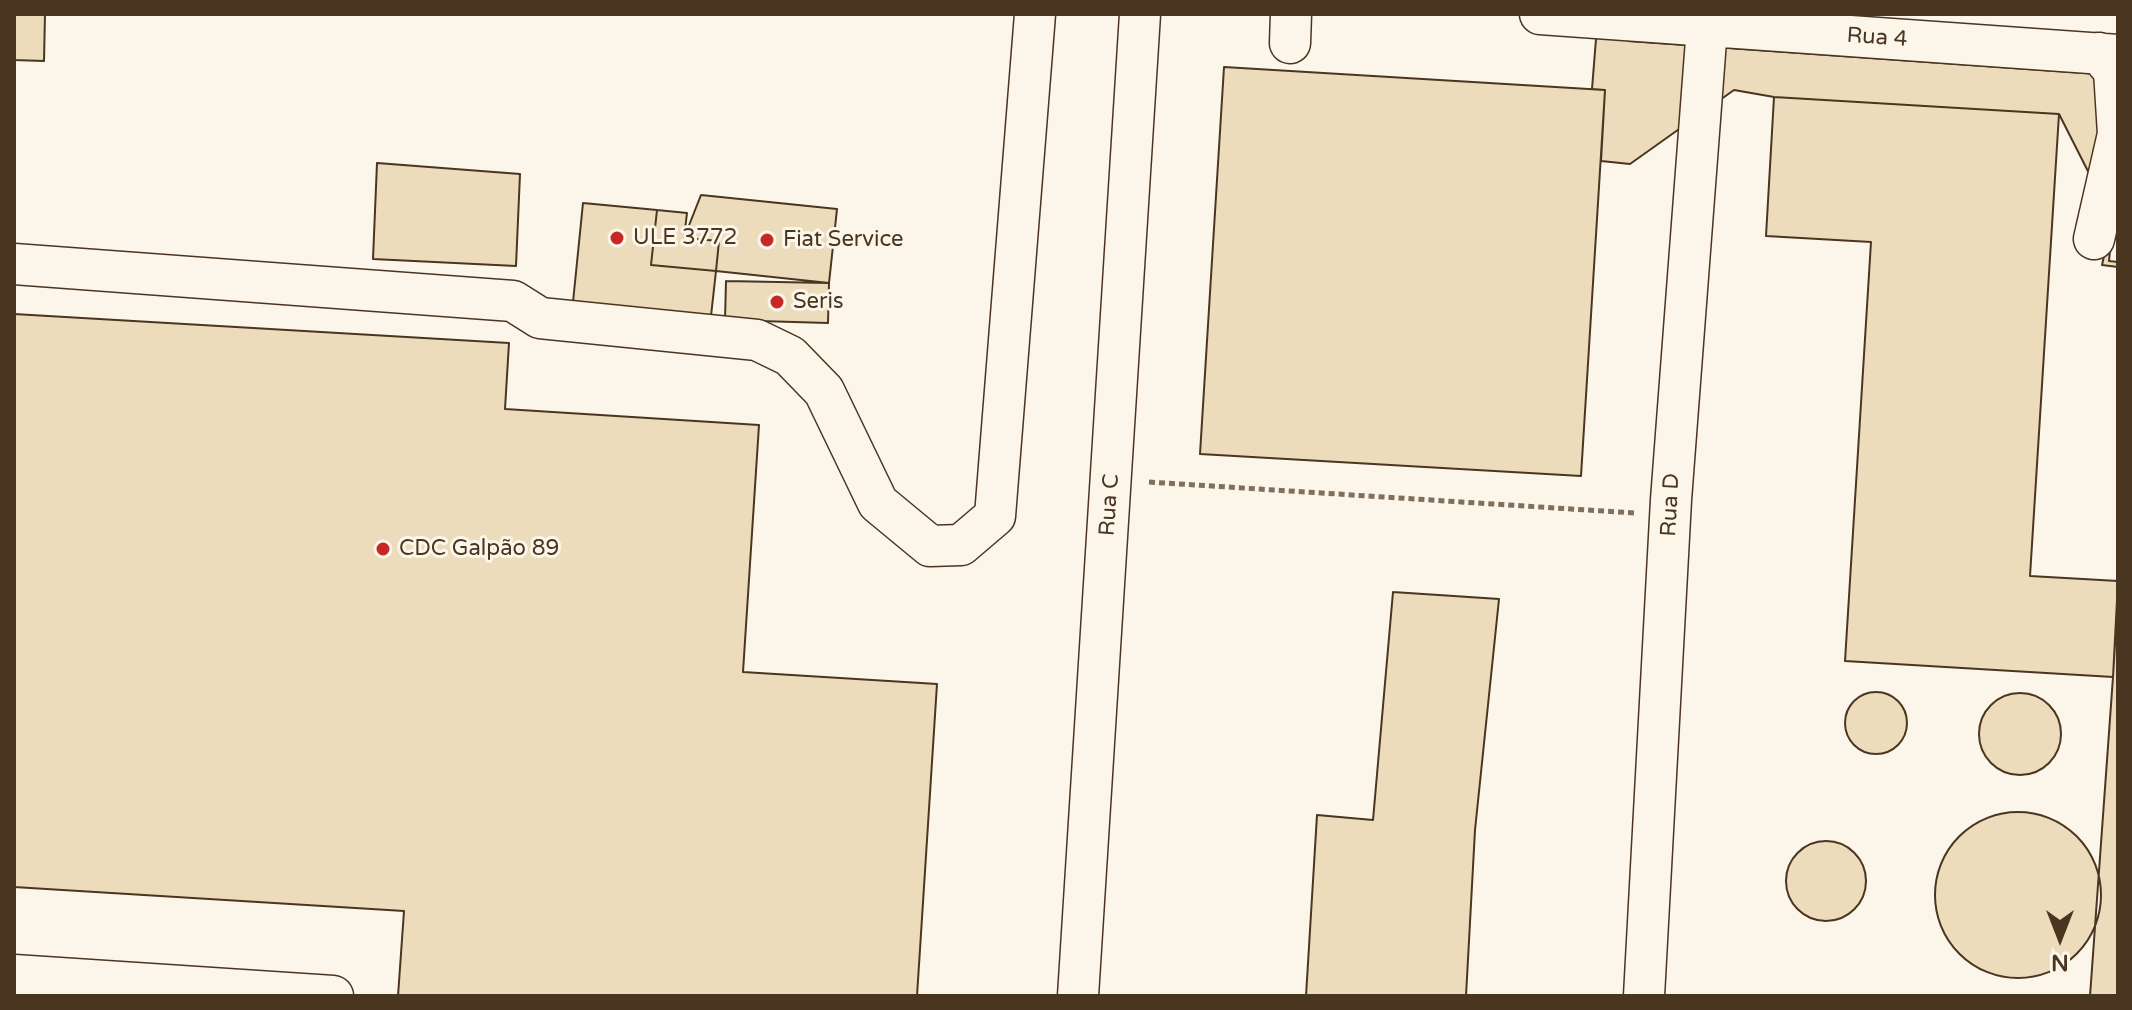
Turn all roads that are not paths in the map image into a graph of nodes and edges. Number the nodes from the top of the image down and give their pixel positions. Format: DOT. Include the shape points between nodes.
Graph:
graph roads {
  1 [pos="1035,14"];
  2 [pos="1140,14"];
  3 [pos="1540,14"];
  4 [pos="1707,20"];
  5 [pos="2108,54"];
  6 [pos="2094,239"];
  7 [pos="14,264"];
  8 [pos="14,975"];
  9 [pos="333,996"];
  10 [pos="1078,996"];
  11 [pos="1644,996"];
  1 -- 7 [label="lane" via="995,516 961,545 930,546 878,503 824,391 790,356 757,340 540,318 513,301"];
  2 -- 10 [label="lane, Rua C"];
  3 -- 4 [label="lane, Rua 4"];
  4 -- 5 [label="lane, Rua 4"];
  4 -- 11 [label="lane, Rua D" via="1670,516"];
  5 -- 6 [label="lane" via="2118,134"];
  8 -- 9 [label="lane"];
}
